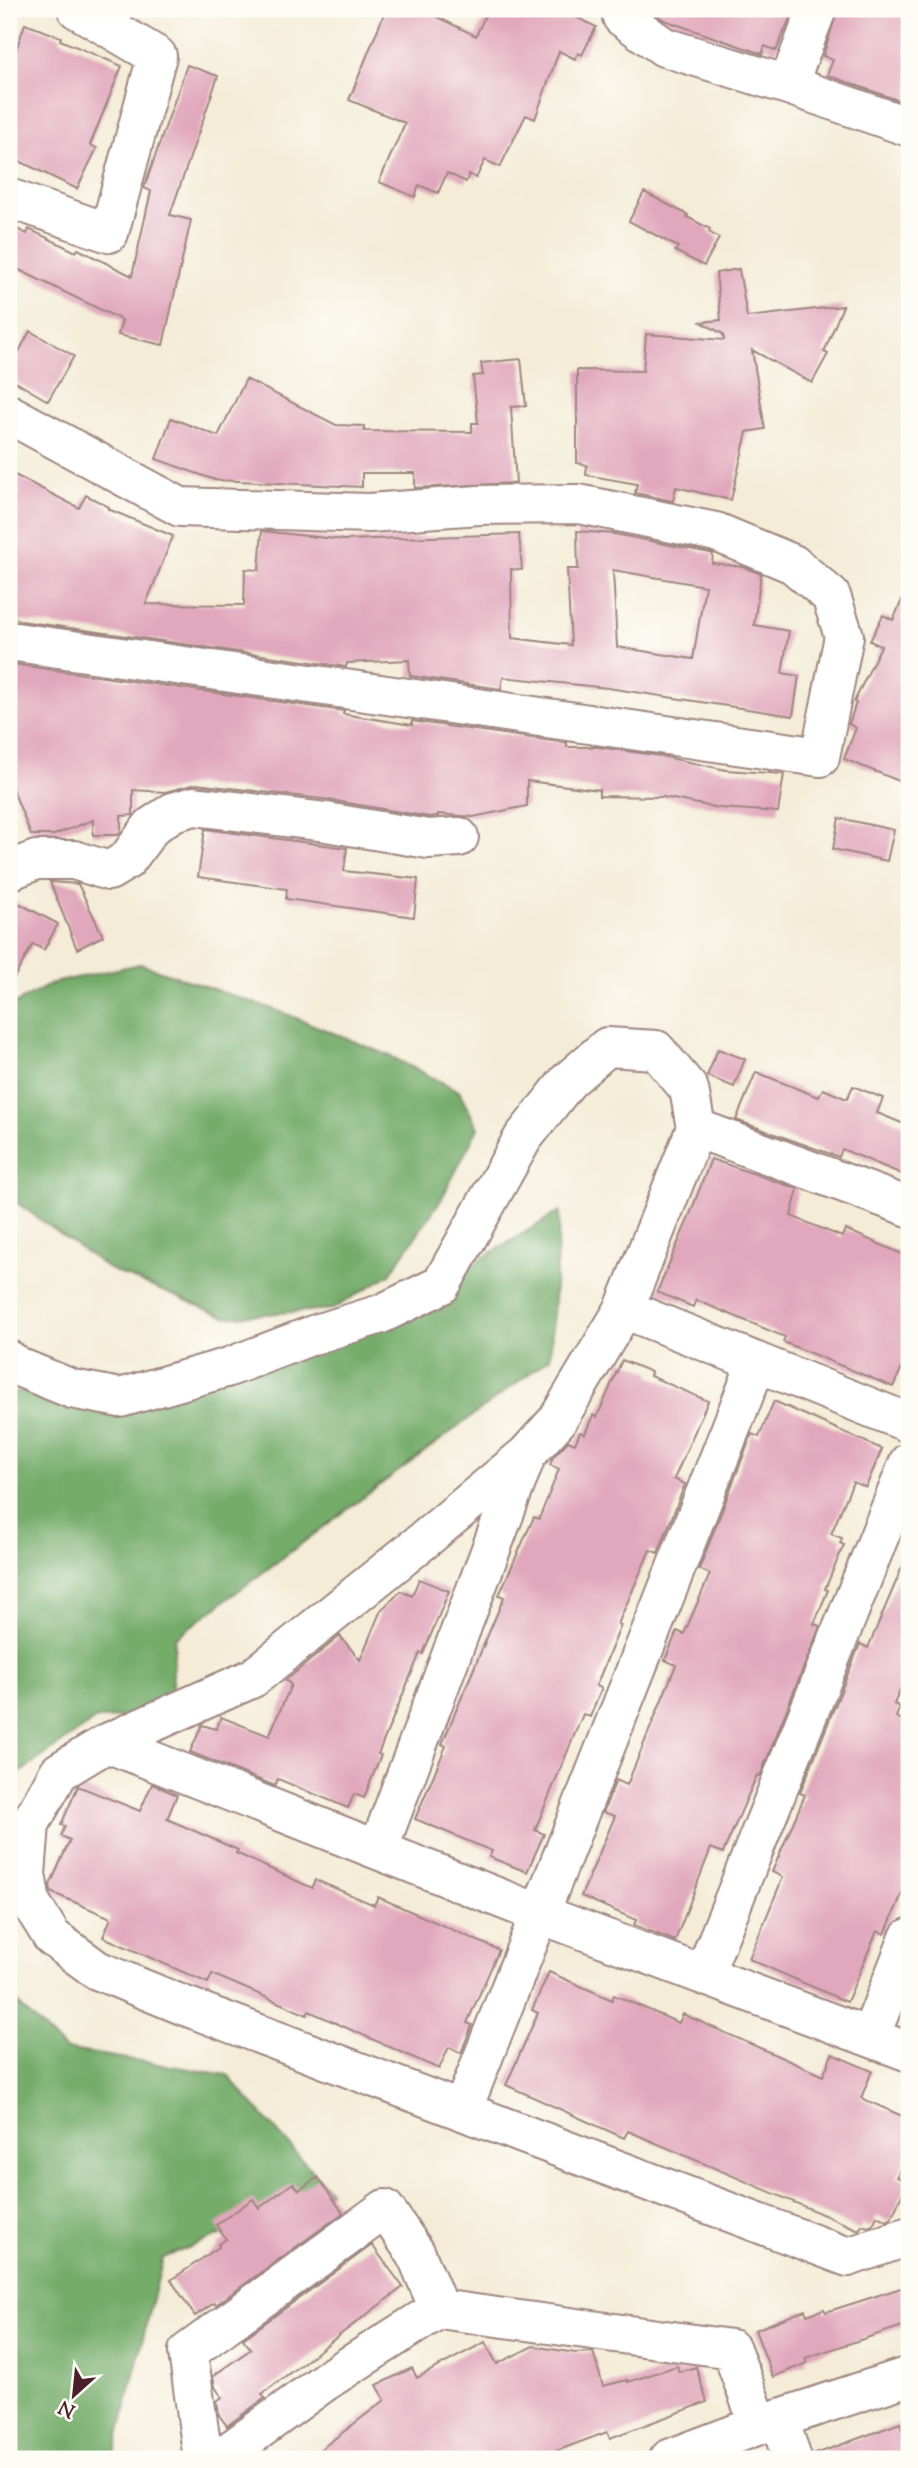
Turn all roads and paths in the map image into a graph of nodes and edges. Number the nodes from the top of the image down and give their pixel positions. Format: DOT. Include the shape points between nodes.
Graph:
graph roads {
  1 [pos="77,9"];
  2 [pos="625,9"];
  3 [pos="817,9"];
  4 [pos="788,85"];
  5 [pos="909,127"];
  6 [pos="9,198"];
  7 [pos="9,414"];
  8 [pos="9,641"];
  9 [pos="459,837"];
  10 [pos="9,871"];
  11 [pos="695,1128"];
  12 [pos="909,1207"];
  13 [pos="624,1309"];
  14 [pos="9,1360"];
  15 [pos="757,1362"];
  16 [pos="909,1423"];
  17 [pos="527,1454"];
  18 [pos="909,1462"];
  19 [pos="107,1743"];
  20 [pos="378,1850"];
  21 [pos="540,1914"];
  22 [pos="909,1938"];
  23 [pos="704,1974"];
  24 [pos="870,2037"];
  25 [pos="909,2052"];
  26 [pos="461,2111"];
  27 [pos="909,2236"];
  28 [pos="439,2309"];
  29 [pos="909,2376"];
  30 [pos="769,2421"];
  31 [pos="203,2459"];
  32 [pos="219,2459"];
  33 [pos="669,2459"];
  34 [pos="792,2459"];
  1 -- 6 [label="street" via="157,56 109,233"];
  2 -- 4 [label="street" via="622,17 664,47"];
  3 -- 4 [label="street"];
  4 -- 5 [label="street"];
  7 -- 8 [label="street" via="180,507 369,513 579,504 716,532 793,564 831,596 844,636 820,757"];
  9 -- 10 [label="street" via="428,839 194,806 173,812 152,826 127,860 109,871 74,860 36,859"];
  11 -- 12 [label="street"];
  11 -- 13 [label="street"];
  11 -- 14 [label="street" via="689,1089 656,1050 607,1047 568,1081 523,1138 441,1285 381,1314 229,1367 120,1398 72,1389"];
  13 -- 15 [label="street"];
  13 -- 17 [label="street" via="556,1421"];
  15 -- 16 [label="street"];
  15 -- 21 [label="street"];
  17 -- 19 [label="street" via="253,1678"];
  17 -- 20 [label="street"];
  18 -- 23 [label="street"];
  19 -- 20 [label="street"];
  19 -- 26 [label="street" via="59,1772 30,1824 26,1874 31,1903 52,1937 97,1970"];
  20 -- 21 [label="street"];
  21 -- 23 [label="street"];
  21 -- 26 [label="street"];
  22 -- 24 [label="street"];
  23 -- 24 [label="street"];
  24 -- 25 [label="street"];
  26 -- 27 [label="street" via="848,2257"];
  28 -- 30 [label="street" via="731,2349"];
  28 -- 31 [label="street" via="416,2254 385,2209 188,2352"];
  28 -- 32 [label="street" via="327,2380"];
  29 -- 30 [label="street"];
  30 -- 33 [label="street"];
  30 -- 34 [label="street"];
}
